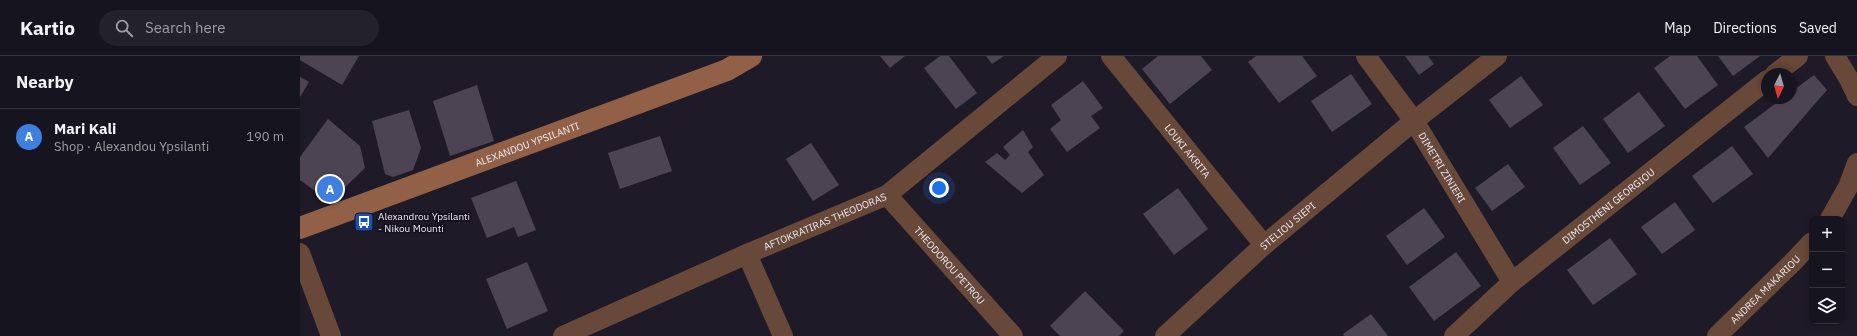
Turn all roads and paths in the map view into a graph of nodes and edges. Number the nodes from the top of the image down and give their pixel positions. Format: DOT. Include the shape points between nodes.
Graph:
graph roads {
  1 [pos="751,56"];
  2 [pos="1057,56"];
  3 [pos="1111,56"];
  4 [pos="1366,56"];
  5 [pos="1497,56"];
  6 [pos="1798,56"];
  7 [pos="1835,56"];
  8 [pos="1783,68"];
  9 [pos="1761,85"];
  10 [pos="1857,96"];
  11 [pos="1414,121"];
  12 [pos="1857,163"];
  13 [pos="887,195"];
  14 [pos="1832,216"];
  15 [pos="300,228"];
  16 [pos="1264,245"];
  17 [pos="1809,245"];
  18 [pos="300,253"];
  19 [pos="747,254"];
  20 [pos="1512,282"];
  21 [pos="331,336"];
  22 [pos="563,336"];
  23 [pos="783,336"];
  24 [pos="1013,336"];
  25 [pos="1166,336"];
  26 [pos="1454,336"];
  27 [pos="1717,336"];
  1 -- 15 [label="main road, ALEXANDOU YPSILANTI" via="727,70"];
  2 -- 13 [label="street, AFTOKRATIRAS THEODORAS"];
  3 -- 16 [label="street, LOUKI AKRITA"];
  4 -- 11 [label="street, DIMETRI ZINIERI"];
  5 -- 11 [label="street, STELIOU SIEPI"];
  6 -- 8 [label="street"];
  7 -- 10 [label="street"];
  9 -- 20 [label="street, DIMOSTHENI GEORGIOU"];
  11 -- 16 [label="street, STELIOU SIEPI"];
  11 -- 20 [label="street, DIMETRI ZINIERI"];
  12 -- 14 [label="street" via="1848,187"];
  13 -- 19 [label="street, AFTOKRATIRAS THEODORAS"];
  13 -- 24 [label="street, THEODOROU PETROU"];
  16 -- 25 [label="street, STELIOU SIEPI"];
  17 -- 27 [label="street, ANDREA MAKARIOU"];
  18 -- 21 [label="street"];
  19 -- 22 [label="street, AFTOKRATIRAS THEODORAS"];
  19 -- 23 [label="street"];
  20 -- 26 [label="street, DIMOSTHENI GEORGIOU"];
}
